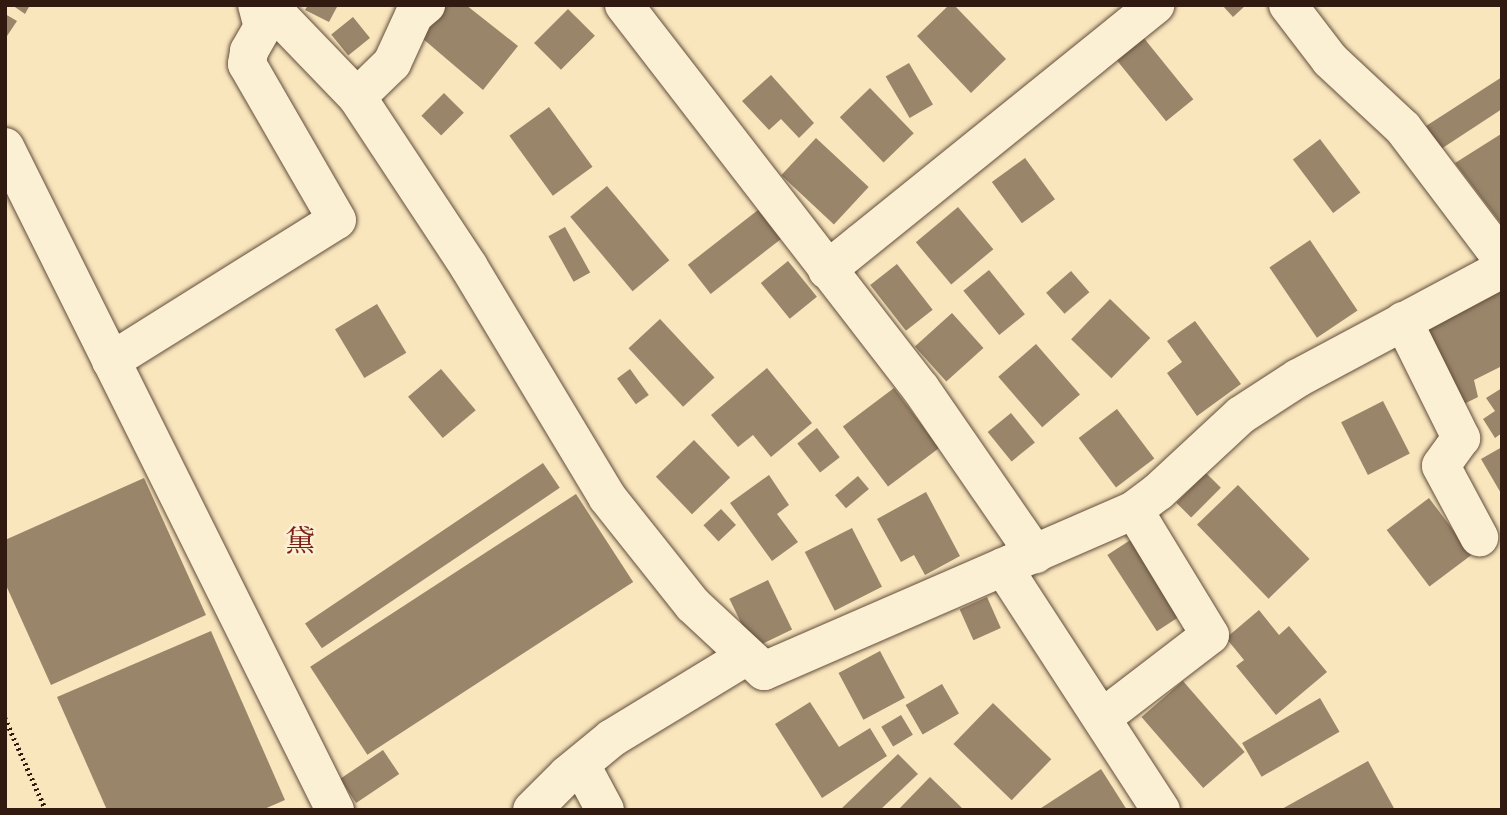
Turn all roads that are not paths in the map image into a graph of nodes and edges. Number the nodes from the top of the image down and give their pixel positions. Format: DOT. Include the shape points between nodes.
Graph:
graph roads {
  1 [pos="426,5"];
  2 [pos="624,5"];
  3 [pos="1156,5"];
  4 [pos="1288,5"];
  5 [pos="276,10"];
  6 [pos="357,97"];
  7 [pos="5,147"];
  8 [pos="1502,259"];
  9 [pos="1502,269"];
  10 [pos="827,270"];
  11 [pos="1403,321"];
  12 [pos="111,361"];
  13 [pos="1134,510"];
  14 [pos="1479,537"];
  15 [pos="1019,560"];
  16 [pos="747,656"];
  17 [pos="1102,718"];
  18 [pos="581,765"];
  19 [pos="335,810"];
  20 [pos="532,810"];
  21 [pos="605,810"];
  22 [pos="1161,810"];
  1 -- 6 [label="street" via="414,15 392,63"];
  2 -- 10 [label="street"];
  3 -- 10 [label="street"];
  4 -- 8 [label="street" via="1330,61 1403,128"];
  5 -- 6 [label="street"];
  5 -- 12 [label="street" via="249,51 247,64 337,219"];
  6 -- 16 [label="street" via="469,267 607,497 693,605"];
  7 -- 12 [label="street"];
  9 -- 11 [label="street"];
  10 -- 15 [label="street" via="921,389"];
  11 -- 13 [label="street" via="1241,415"];
  11 -- 14 [label="street" via="1461,438 1441,466"];
  12 -- 19 [label="street"];
  13 -- 15 [label="street"];
  13 -- 17 [label="street" via="1210,635"];
  15 -- 16 [label="street" via="764,671"];
  15 -- 17 [label="street"];
  16 -- 18 [label="street" via="612,738"];
  17 -- 22 [label="street"];
  18 -- 20 [label="street"];
  18 -- 21 [label="street"];
}
